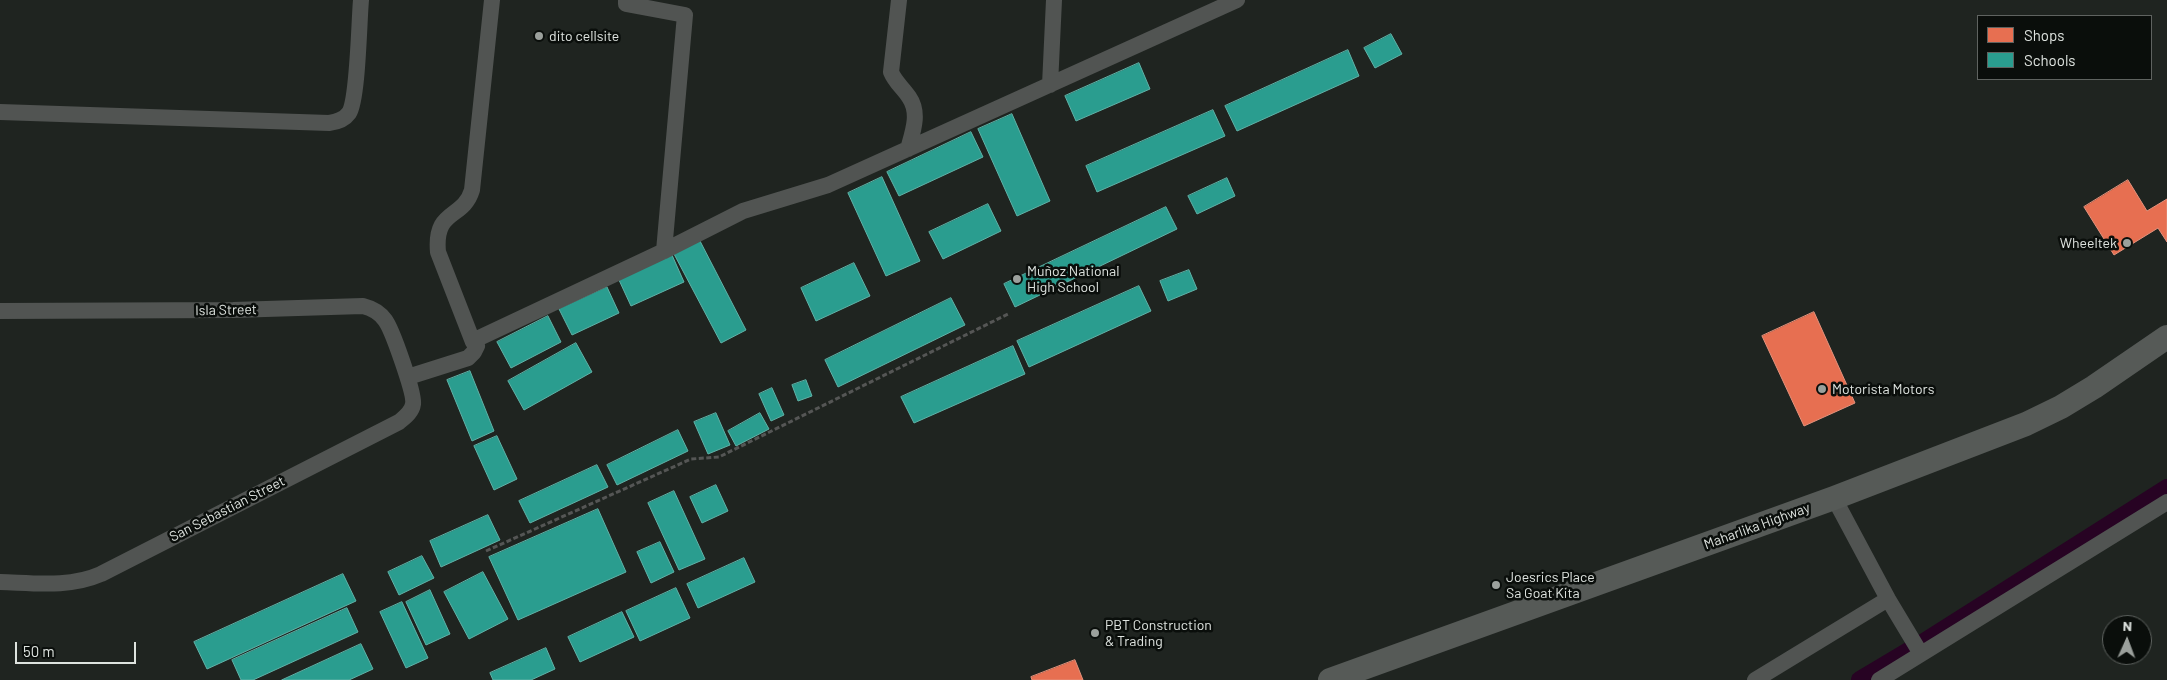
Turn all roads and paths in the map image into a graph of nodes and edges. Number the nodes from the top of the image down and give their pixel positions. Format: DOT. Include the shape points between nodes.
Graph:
graph roads {
  1 [pos="361,0"];
  2 [pos="492,0"];
  3 [pos="626,0"];
  4 [pos="899,0"];
  5 [pos="1054,0"];
  6 [pos="1229,2"];
  7 [pos="1050,85"];
  8 [pos="0,112"];
  9 [pos="908,149"];
  10 [pos="664,252"];
  11 [pos="0,311"];
  12 [pos="1008,314"];
  13 [pos="2167,337"];
  14 [pos="473,342"];
  15 [pos="408,377"];
  16 [pos="1834,498"];
  17 [pos="2167,502"];
  18 [pos="486,551"];
  19 [pos="0,582"];
  20 [pos="1888,598"];
  21 [pos="1921,654"];
  22 [pos="1339,679"];
  23 [pos="1755,680"];
  24 [pos="1879,680"];
  1 -- 8 [label="street" via="354,96 348,114 340,121 319,123"];
  2 -- 14 [label="street" via="472,190 466,202 444,220 437,238 438,252"];
  3 -- 10 [label="street" via="626,4 685,15"];
  4 -- 9 [label="street" via="890,72 910,97 916,111"];
  5 -- 7 [label="street"];
  6 -- 7 [label="street"];
  7 -- 9 [label="street"];
  9 -- 10 [label="street" via="828,185 743,211"];
  10 -- 14 [label="street"];
  11 -- 15 [label="street, Isla Street" via="362,306 372,309 386,321"];
  12 -- 18 [label="path" via="719,457 691,459"];
  13 -- 16 [label="highway, Maharlika Highway" via="2061,407 2026,424"];
  14 -- 15 [label="street" via="477,348 468,358"];
  15 -- 19 [label="street, San Sebastian Street" via="414,396 413,405 410,413 399,422 101,574 66,584"];
  16 -- 20 [label="street"];
  16 -- 22 [label="highway, Maharlika Highway"];
  17 -- 21 [label="street"];
  20 -- 21 [label="street"];
  20 -- 23 [label="street"];
  21 -- 24 [label="street"];
}
